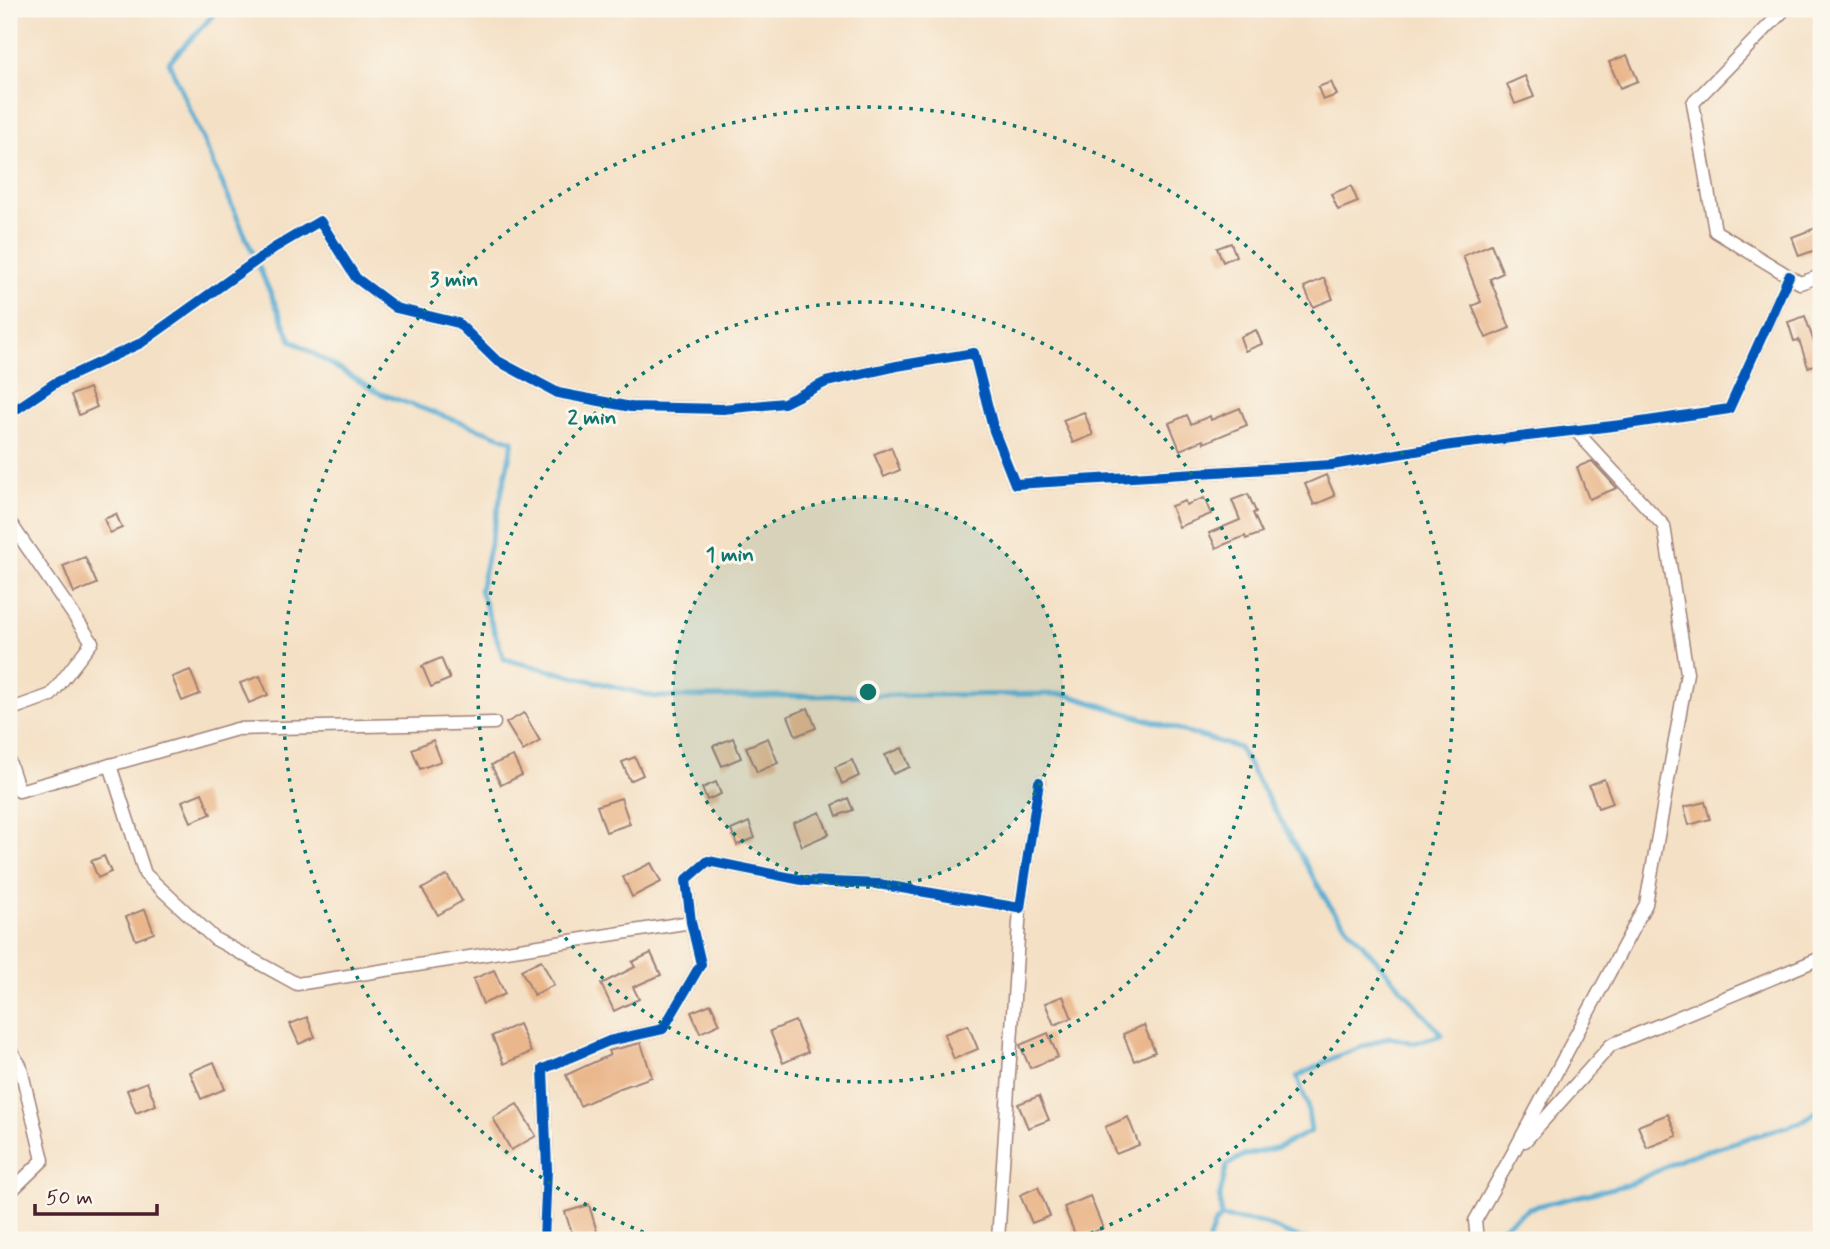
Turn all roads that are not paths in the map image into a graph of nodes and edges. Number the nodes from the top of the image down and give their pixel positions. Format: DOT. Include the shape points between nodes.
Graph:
graph roads {
  1 [pos="1785,9"];
  2 [pos="1789,276"];
  3 [pos="1821,276"];
  4 [pos="9,414"];
  5 [pos="1575,430"];
  6 [pos="9,522"];
  7 [pos="9,710"];
  8 [pos="494,723"];
  9 [pos="9,761"];
  10 [pos="110,765"];
  11 [pos="1039,782"];
  12 [pos="1020,908"];
  13 [pos="691,922"];
  14 [pos="1821,958"];
  15 [pos="9,1049"];
  16 [pos="1512,1155"];
  17 [pos="9,1193"];
  18 [pos="544,1240"];
  19 [pos="998,1240"];
  20 [pos="1477,1240"];
  1 -- 2 [label="street" via="1693,103 1715,231"];
  2 -- 3 [label="street" via="1800,283"];
  2 -- 5 [label="street" via="1729,409"];
  4 -- 5 [label="street" via="55,383 141,343 274,248 320,221 356,278 396,307 458,323 496,360 558,393 631,407 735,408 784,403 825,382 974,353 994,431 1015,484 1332,465 1451,444"];
  5 -- 16 [label="street" via="1664,526 1688,673 1646,904"];
  6 -- 7 [label="street" via="92,642 51,695"];
  8 -- 10 [label="street" via="237,729"];
  9 -- 10 [label="street" via="19,790"];
  10 -- 13 [label="street" via="145,874 215,939 298,984"];
  11 -- 12 [label="street"];
  12 -- 13 [label="street" via="878,884 807,881 708,861 686,880"];
  12 -- 19 [label="street"];
  13 -- 18 [label="street" via="701,964 663,1029 608,1041 543,1069"];
  14 -- 16 [label="street" via="1611,1045"];
  15 -- 17 [label="street" via="20,1065 43,1160"];
  16 -- 20 [label="street" via="1475,1221"];
}
